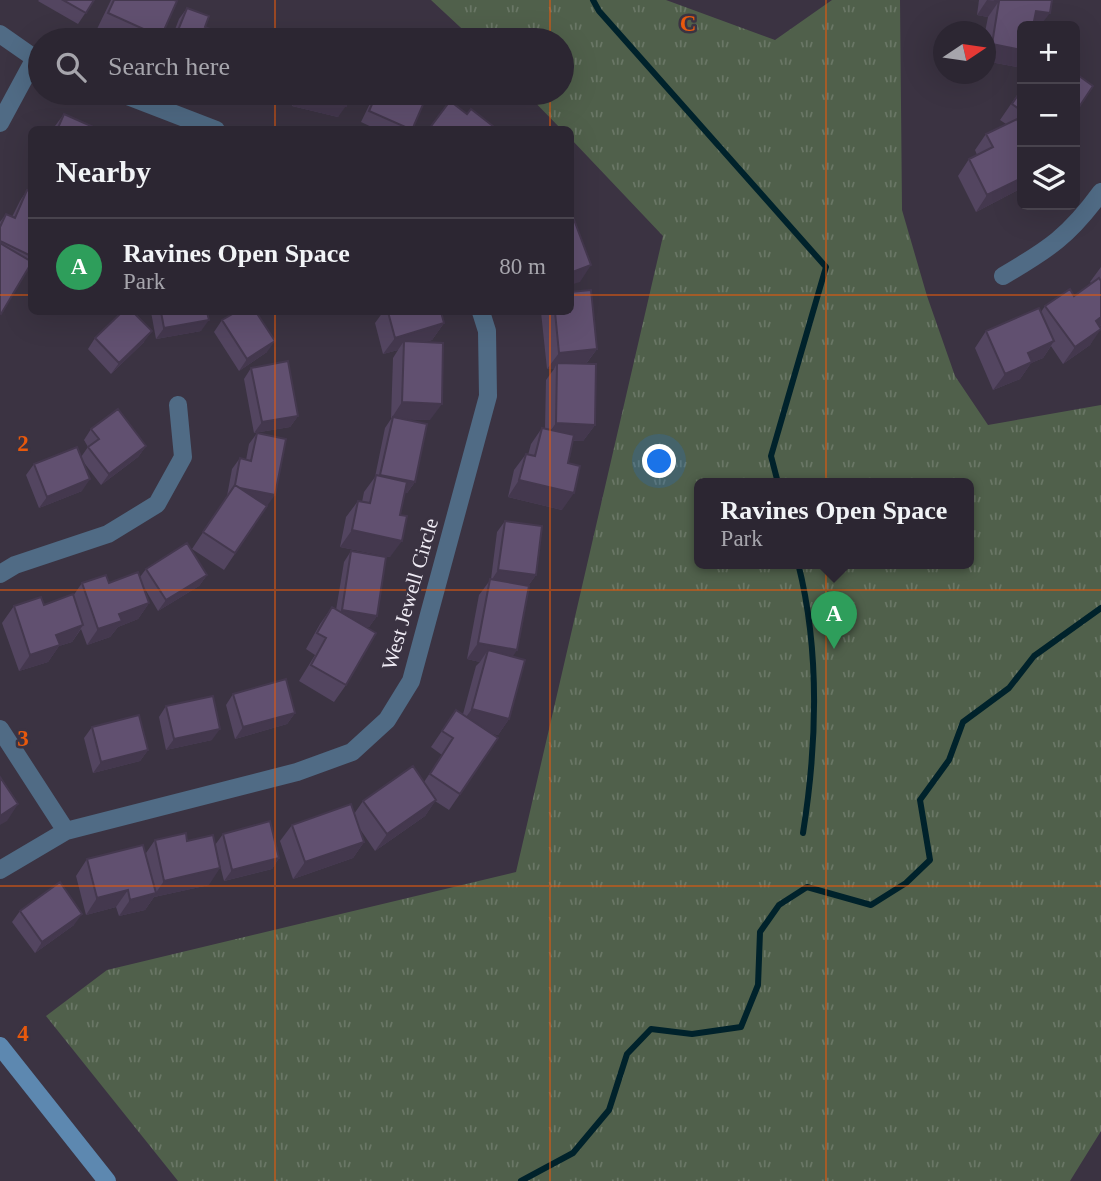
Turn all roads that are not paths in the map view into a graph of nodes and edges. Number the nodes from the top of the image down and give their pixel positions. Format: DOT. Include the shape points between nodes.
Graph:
graph roads {
  1 [pos="0,34"];
  2 [pos="28,54"];
  3 [pos="28,76"];
  4 [pos="151,105"];
  5 [pos="0,123"];
  6 [pos="206,126"];
  7 [pos="1101,192"];
  8 [pos="1003,276"];
  9 [pos="482,315"];
  10 [pos="178,405"];
  11 [pos="0,574"];
  12 [pos="0,729"];
  13 [pos="66,831"];
  14 [pos="0,870"];
  15 [pos="0,1046"];
  16 [pos="107,1181"];
  1 -- 2 [label="street"];
  3 -- 5 [label="street"];
  4 -- 6 [label="street"];
  7 -- 8 [label="street" via="1052,248"];
  9 -- 13 [label="street, West Jewell Circle" via="487,331 488,396 411,681 387,720 352,752 297,772"];
  10 -- 11 [label="street" via="183,457 157,504 108,534"];
  12 -- 13 [label="street"];
  13 -- 14 [label="street, West Jewell Circle"];
  15 -- 16 [label="main road"];
}
